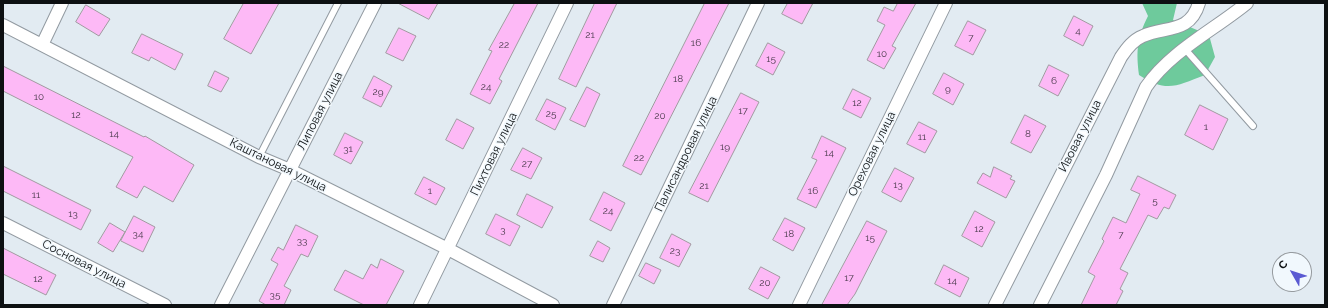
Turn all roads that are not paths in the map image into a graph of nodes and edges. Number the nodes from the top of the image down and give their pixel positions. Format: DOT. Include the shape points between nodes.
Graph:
graph roads {
  1 [pos="62,3"];
  2 [pos="338,3"];
  3 [pos="375,3"];
  4 [pos="567,3"];
  5 [pos="758,3"];
  6 [pos="946,3"];
  7 [pos="1199,3"];
  8 [pos="1247,3"];
  9 [pos="3,25"];
  10 [pos="42,45"];
  11 [pos="1185,49"];
  12 [pos="1253,126"];
  13 [pos="259,157"];
  14 [pos="290,170"];
  15 [pos="3,223"];
  16 [pos="448,249"];
  17 [pos="165,305"];
  18 [pos="221,305"];
  19 [pos="420,305"];
  20 [pos="553,305"];
  21 [pos="613,305"];
  22 [pos="799,305"];
  23 [pos="995,305"];
  24 [pos="1040,305"];
  1 -- 10 [label="street"];
  2 -- 13 [label="lane"];
  3 -- 14 [label="street, Липовая улица"];
  4 -- 16 [label="street, Пихтовая улица"];
  5 -- 21 [label="street, Палисандровая улица"];
  6 -- 22 [label="street, Ореховая улица"];
  7 -- 23 [label="street, Ивовая улица" via="1188,21 1176,28 1144,35 1131,42"];
  8 -- 11 [label="street"];
  9 -- 10 [label="street, Каштановая улица"];
  10 -- 13 [label="street, Каштановая улица"];
  11 -- 12 [label="lane"];
  11 -- 24 [label="street" via="1154,74 1146,87 1106,175"];
  13 -- 14 [label="street, Каштановая улица"];
  14 -- 16 [label="street, Каштановая улица"];
  14 -- 18 [label="street, Липовая улица"];
  15 -- 17 [label="street, Сосновая улица"];
  16 -- 19 [label="street, Пихтовая улица"];
  16 -- 20 [label="street, Каштановая улица"];
}
